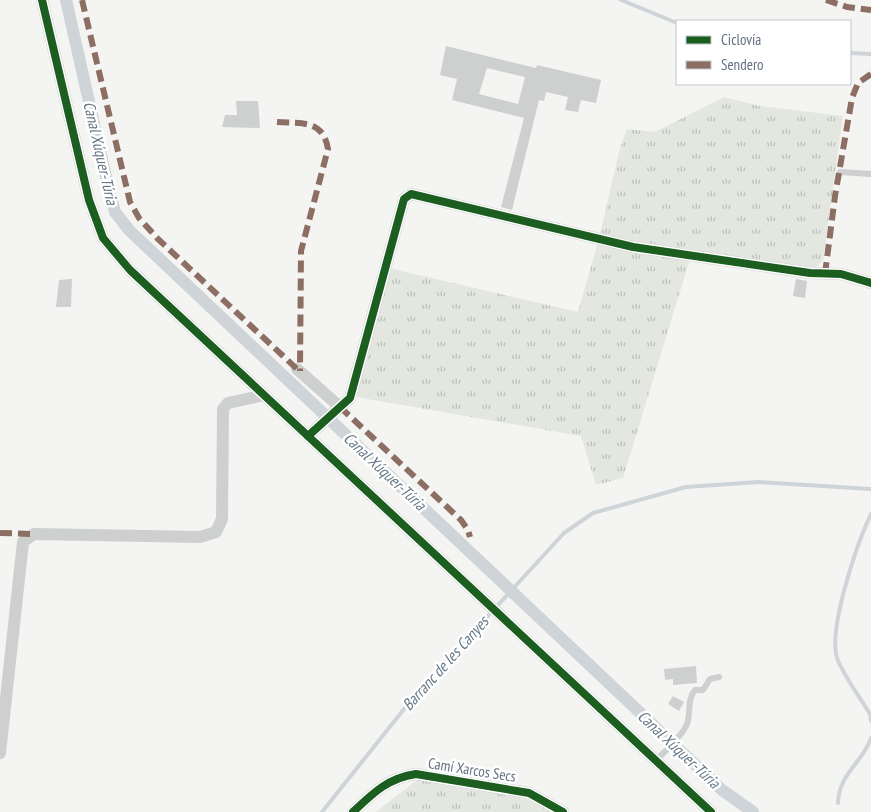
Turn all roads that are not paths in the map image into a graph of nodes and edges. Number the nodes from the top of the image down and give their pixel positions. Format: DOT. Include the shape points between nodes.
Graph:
graph roads {
  1 [pos="42,0"];
  2 [pos="840,172"];
  3 [pos="871,174"];
  4 [pos="871,283"];
  5 [pos="297,368"];
  6 [pos="264,394"];
  7 [pos="338,408"];
  8 [pos="308,436"];
  9 [pos="719,677"];
  10 [pos="0,753"];
  11 [pos="661,755"];
  12 [pos="353,812"];
  13 [pos="563,812"];
  14 [pos="711,812"];
  1 -- 6 [label="street" via="89,200 102,238 130,270"];
  2 -- 3 [label="lane"];
  4 -- 7 [label="street" via="841,274 810,273 633,247 411,194 404,199 350,398"];
  5 -- 7 [label="street"];
  6 -- 8 [label="street"];
  6 -- 10 [label="street" via="228,403 223,409 222,519 216,532 200,537 34,534 23,542"];
  7 -- 8 [label="street"];
  8 -- 11 [label="street" via="503,617"];
  9 -- 11 [label="lane" via="710,679 702,690 695,690 690,695 687,724"];
  11 -- 14 [label="street"];
  12 -- 13 [label="street, Camí Xarcos Secs" via="378,788 400,776 416,774 529,793"];
}
